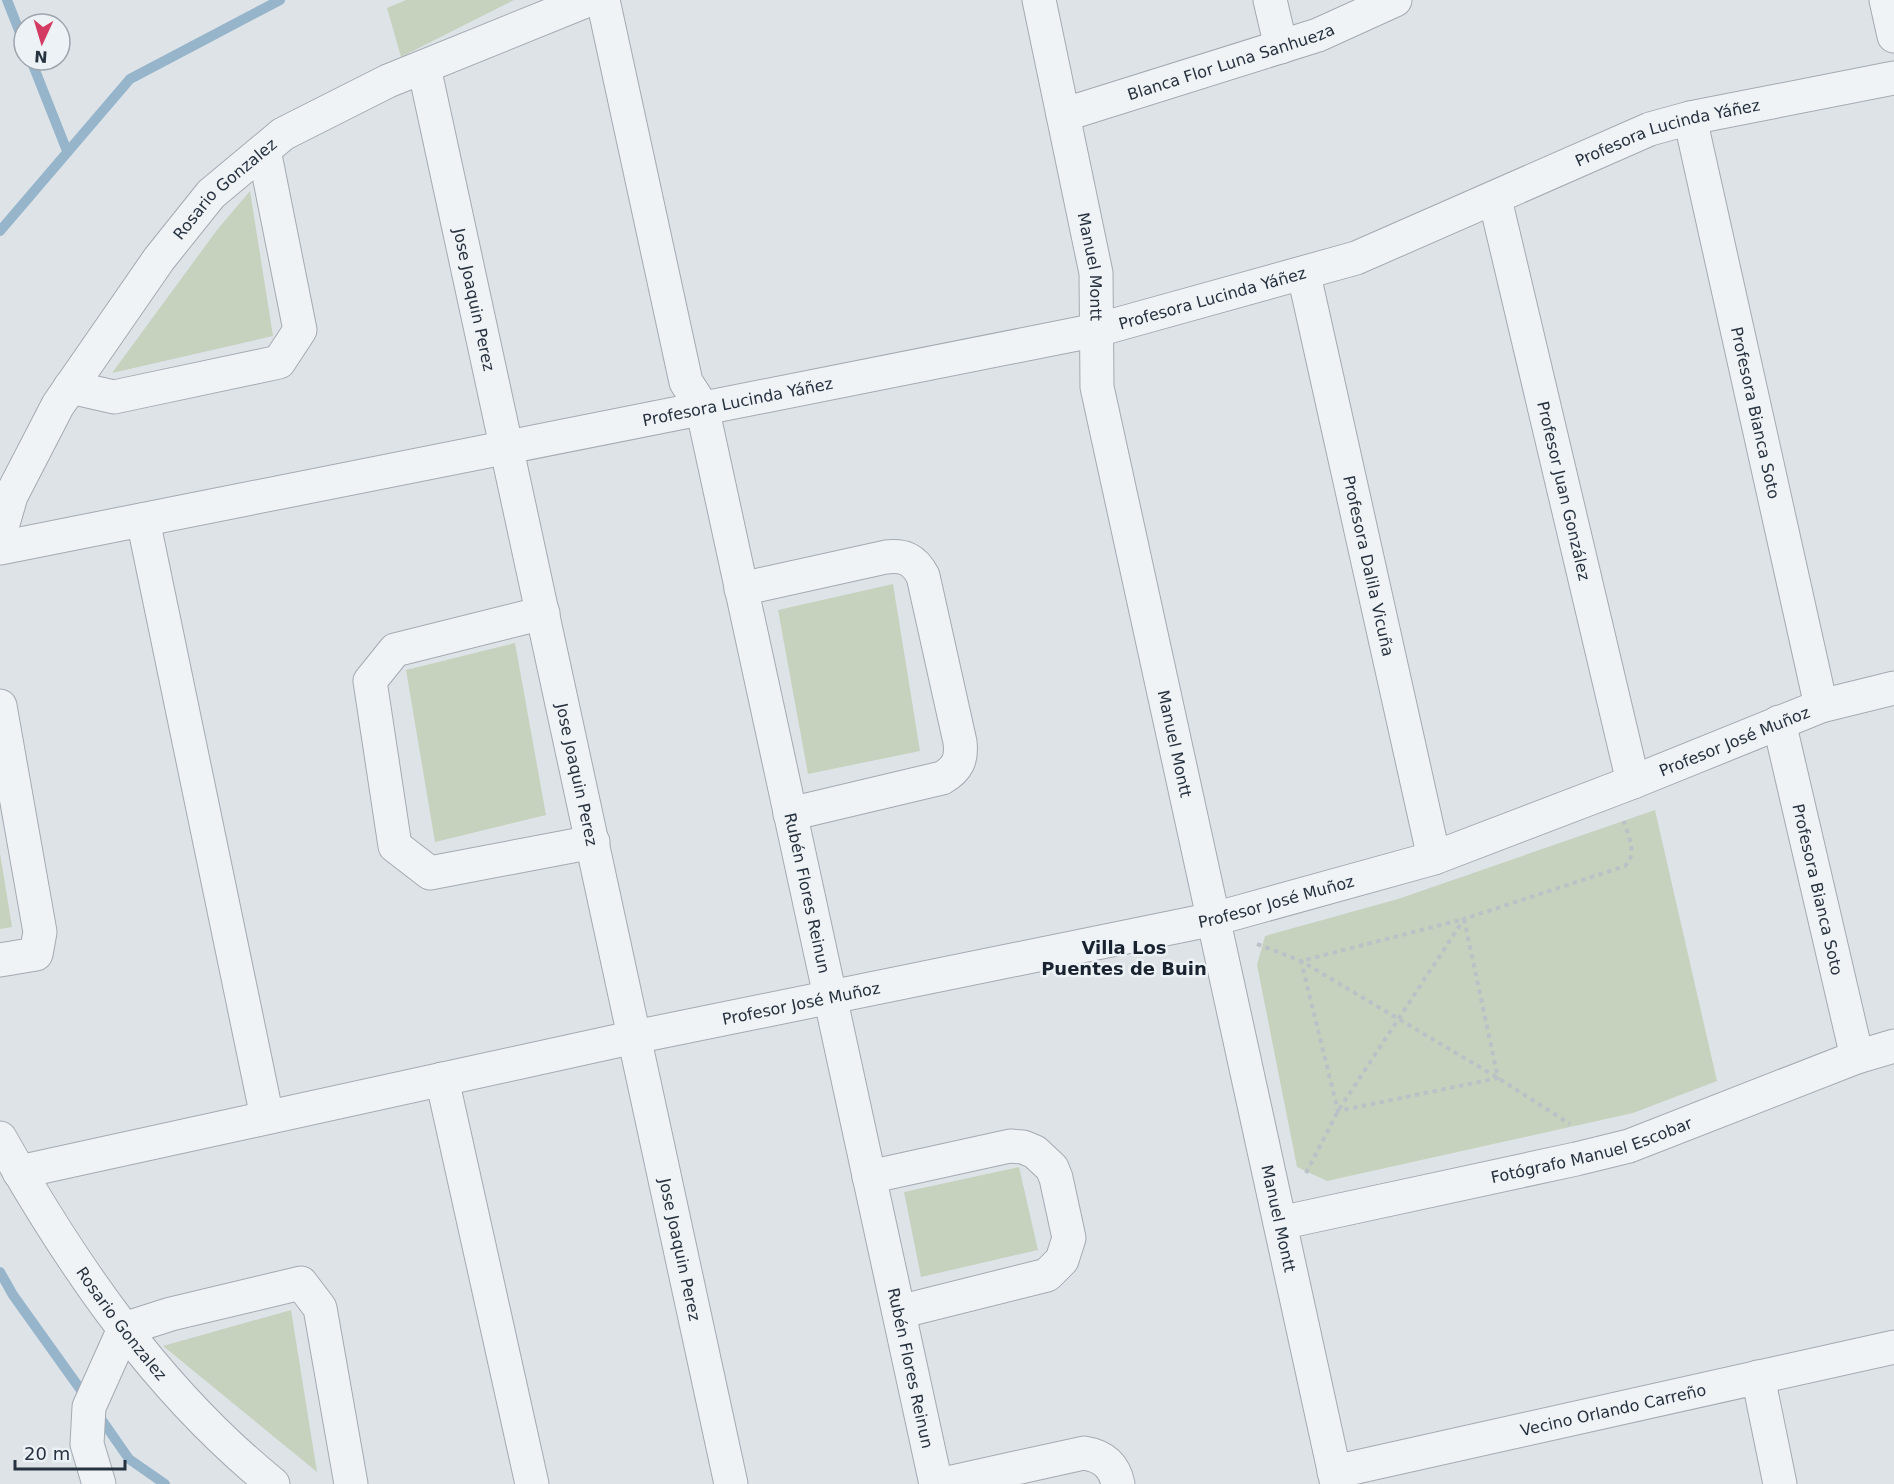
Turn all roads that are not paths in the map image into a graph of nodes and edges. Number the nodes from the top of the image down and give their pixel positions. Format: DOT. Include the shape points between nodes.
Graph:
graph roads {
  1 [pos="588,0"];
  2 [pos="603,0"];
  3 [pos="1039,0"];
  4 [pos="1270,0"];
  5 [pos="1395,0"];
  6 [pos="1886,0"];
  7 [pos="1894,36"];
  8 [pos="1281,47"];
  9 [pos="424,67"];
  10 [pos="1894,78"];
  11 [pos="1063,115"];
  12 [pos="1690,118"];
  13 [pos="264,150"];
  14 [pos="1495,198"];
  15 [pos="1304,275"];
  16 [pos="1096,330"];
  17 [pos="70,387"];
  18 [pos="702,407"];
  19 [pos="507,446"];
  20 [pos="143,520"];
  21 [pos="0,534"];
  22 [pos="0,548"];
  23 [pos="741,589"];
  24 [pos="543,613"];
  25 [pos="1894,688"];
  26 [pos="0,706"];
  27 [pos="1821,706"];
  28 [pos="1779,722"];
  29 [pos="1624,786"];
  30 [pos="790,813"];
  31 [pos="592,842"];
  32 [pos="1434,858"];
  33 [pos="1229,915"];
  34 [pos="0,960"];
  35 [pos="830,997"];
  36 [pos="634,1037"];
  37 [pos="1894,1046"];
  38 [pos="1857,1057"];
  39 [pos="441,1079"];
  40 [pos="267,1117"];
  41 [pos="0,1138"];
  42 [pos="19,1172"];
  43 [pos="869,1177"];
  44 [pos="1280,1223"];
  45 [pos="899,1312"];
  46 [pos="124,1329"];
  47 [pos="1894,1347"];
  48 [pos="1758,1377"];
  49 [pos="1335,1478"];
  50 [pos="99,1484"];
  51 [pos="273,1484"];
  52 [pos="351,1484"];
  53 [pos="532,1484"];
  54 [pos="731,1484"];
  55 [pos="936,1484"];
  56 [pos="944,1484"];
  57 [pos="1118,1484"];
  58 [pos="1780,1484"];
  1 -- 9 [label="street, Rosario Gonzalez"];
  2 -- 18 [label="street, Rubén Flores Reinun" via="686,381"];
  3 -- 11 [label="street, Manuel Montt"];
  4 -- 8 [label="street"];
  5 -- 8 [label="street, Blanca Flor Luna Sanhueza" via="1318,35"];
  6 -- 7 [label="street"];
  8 -- 11 [label="street, Blanca Flor Luna Sanhueza"];
  9 -- 13 [label="street, Rosario Gonzalez" via="294,128"];
  9 -- 19 [label="street, Jose Joaquin Perez"];
  10 -- 12 [label="street, Profesora Lucinda Yáñez"];
  11 -- 16 [label="street, Manuel Montt" via="1096,273"];
  12 -- 14 [label="street, Profesora Lucinda Yáñez" via="1650,129"];
  12 -- 27 [label="street, Profesora Bianca Soto"];
  13 -- 17 [label="street, Rosario Gonzalez" via="204,203 159,259"];
  13 -- 17 [label="street" via="300,330 279,362 114,397"];
  14 -- 15 [label="street, Profesora Lucinda Yáñez" via="1400,241"];
  14 -- 29 [label="street, Profesor Juan González"];
  15 -- 16 [label="street, Profesora Lucinda Yáñez"];
  15 -- 32 [label="street, Profesora Dalila Vicuña"];
  16 -- 18 [label="street, Profesora Lucinda Yáñez"];
  16 -- 33 [label="street, Manuel Montt" via="1096,387"];
  17 -- 21 [label="street, Rosario Gonzalez" via="11,496"];
  18 -- 19 [label="street, Profesora Lucinda Yáñez"];
  18 -- 23 [label="street, Rubén Flores Reinun"];
  19 -- 20 [label="street, Profesora Lucinda Yáñez"];
  19 -- 24 [label="street, Jose Joaquin Perez"];
  20 -- 22 [label="street, Profesora Lucinda Yáñez"];
  20 -- 40 [label="street"];
  23 -- 30 [label="street, Rubén Flores Reinun"];
  23 -- 30 [label="street" via="886,557 910,559 923,576 960,742 958,765 942,778"];
  24 -- 31 [label="street, Jose Joaquin Perez"];
  24 -- 31 [label="street" via="395,650 370,681 395,846 430,873"];
  25 -- 27 [label="street, Profesor José Muñoz"];
  26 -- 34 [label="street" via="40,932 36,954"];
  27 -- 28 [label="street, Profesor José Muñoz"];
  28 -- 29 [label="street, Profesor José Muñoz"];
  28 -- 38 [label="street, Profesora Bianca Soto"];
  29 -- 32 [label="street, Profesor José Muñoz"];
  30 -- 35 [label="street, Rubén Flores Reinun"];
  31 -- 36 [label="street, Jose Joaquin Perez"];
  32 -- 33 [label="street, Profesor José Muñoz"];
  33 -- 35 [label="street, Profesor José Muñoz"];
  33 -- 44 [label="street, Manuel Montt"];
  35 -- 36 [label="street, Profesor José Muñoz"];
  35 -- 43 [label="street, Rubén Flores Reinun"];
  36 -- 39 [label="street, Profesor José Muñoz"];
  36 -- 54 [label="street, Jose Joaquin Perez"];
  37 -- 38 [label="street, Fotógrafo Manuel Escobar"];
  38 -- 44 [label="street, Fotógrafo Manuel Escobar" via="1611,1150"];
  39 -- 40 [label="street, Profesor José Muñoz"];
  39 -- 53 [label="street"];
  40 -- 42 [label="street, Profesor José Muñoz"];
  41 -- 42 [label="street, Rosario Gonzalez"];
  42 -- 46 [label="street, Rosario Gonzalez" via="71,1256"];
  43 -- 45 [label="street, Rubén Flores Reinun"];
  43 -- 45 [label="street" via="997,1148 1023,1147 1052,1168 1068,1227 1067,1250 1047,1275"];
  44 -- 49 [label="street, Manuel Montt"];
  45 -- 55 [label="street, Rubén Flores Reinun"];
  46 -- 50 [label="street" via="93,1399 87,1444"];
  46 -- 51 [label="street, Rosario Gonzalez" via="186,1402"];
  46 -- 52 [label="street" via="301,1283 320,1308"];
  47 -- 48 [label="street, Vecino Orlando Carreño"];
  48 -- 49 [label="street, Vecino Orlando Carreño"];
  48 -- 58 [label="street"];
  56 -- 57 [label="street" via="1084,1453 1108,1462"];
}
